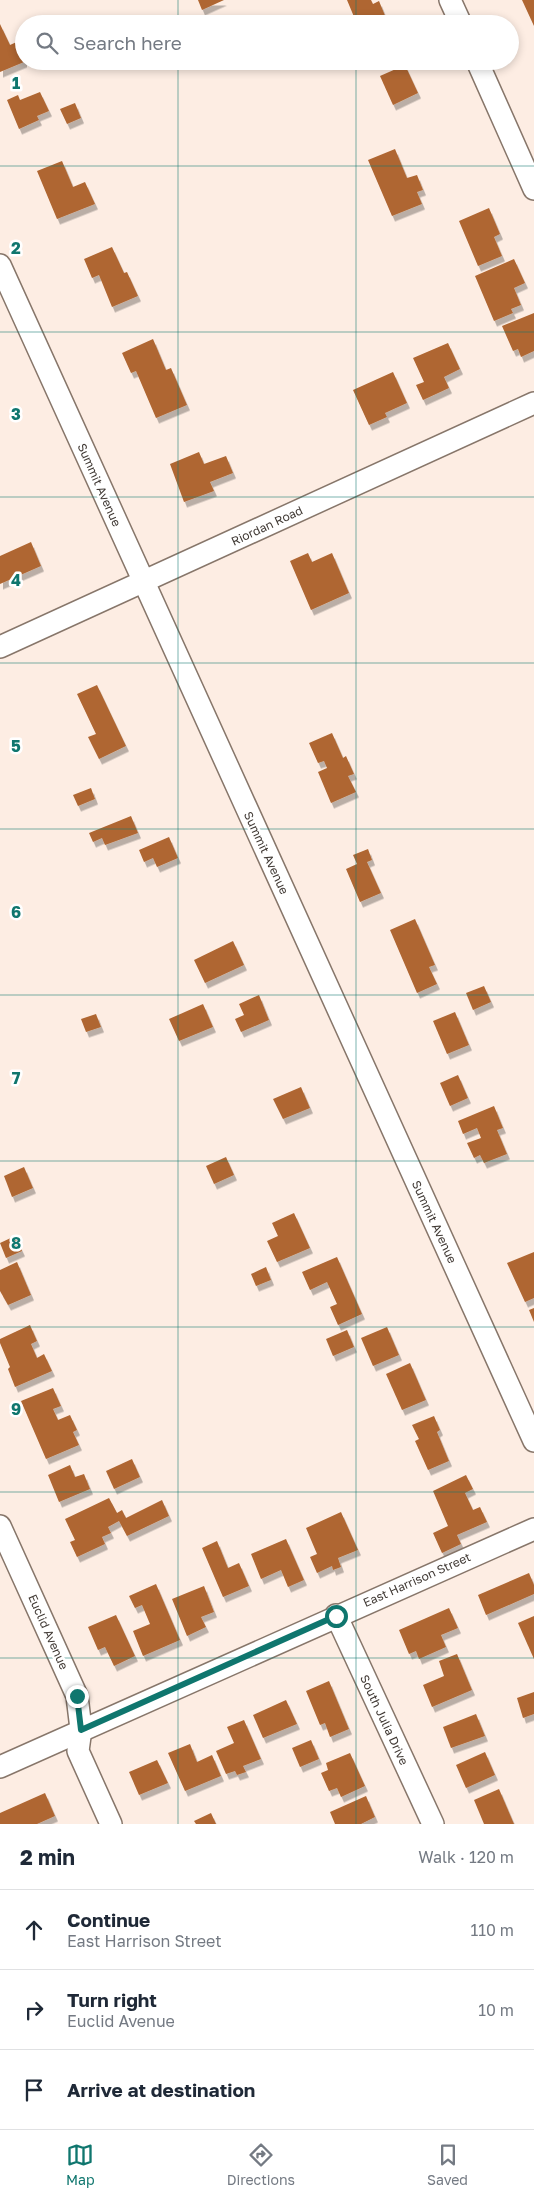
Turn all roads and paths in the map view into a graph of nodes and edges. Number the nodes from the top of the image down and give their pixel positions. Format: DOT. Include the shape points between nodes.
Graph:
graph roads {
  1 [pos="450,0"];
  2 [pos="457,15"];
  3 [pos="481,70"];
  4 [pos="534,189"];
  5 [pos="0,265"];
  6 [pos="534,404"];
  7 [pos="143,583"];
  8 [pos="0,647"];
  9 [pos="534,1441"];
  10 [pos="0,1526"];
  11 [pos="534,1529"];
  12 [pos="336,1616"];
  13 [pos="81,1730"];
  14 [pos="0,1767"];
  15 [pos="111,1824"];
  16 [pos="433,1824"];
  1 -- 2 [label="street"];
  3 -- 4 [label="street"];
  5 -- 7 [label="street, Summit Avenue"];
  6 -- 7 [label="street, Riordan Road"];
  7 -- 8 [label="street, Riordan Road"];
  7 -- 9 [label="street, Summit Avenue"];
  10 -- 13 [label="street, Euclid Avenue" via="77,1696"];
  11 -- 12 [label="street, East Harrison Street"];
  12 -- 13 [label="street, East Harrison Street"];
  12 -- 16 [label="street, South Julia Drive"];
  13 -- 14 [label="street, East Harrison Street"];
  13 -- 15 [label="street, Euclid Avenue" via="78,1751"];
}
